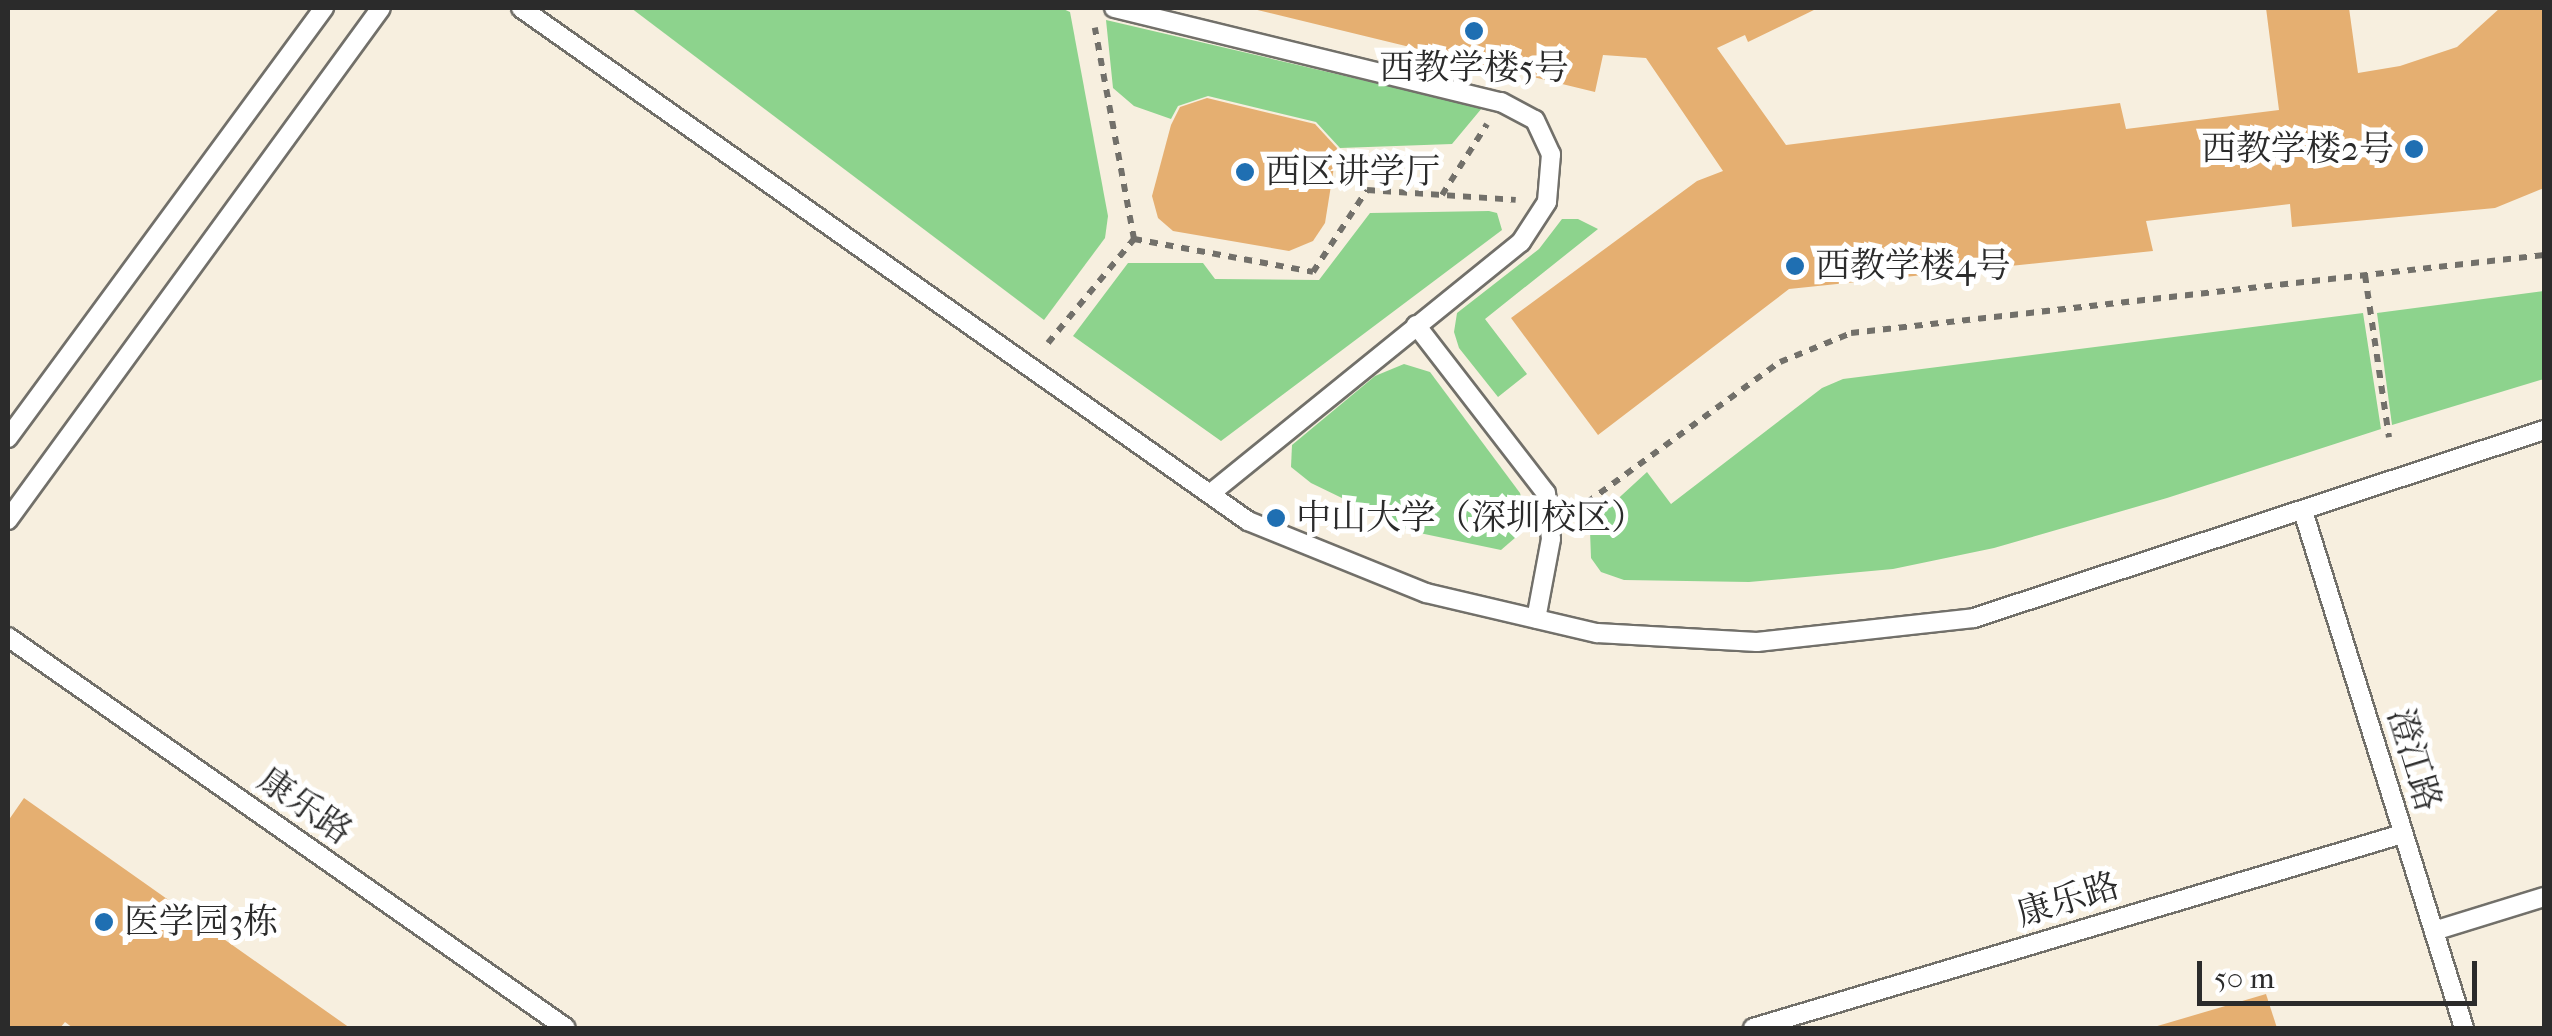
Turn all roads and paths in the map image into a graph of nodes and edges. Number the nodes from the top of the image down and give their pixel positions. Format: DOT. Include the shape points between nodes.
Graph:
graph roads {
  1 [pos="324,8"];
  2 [pos="381,8"];
  3 [pos="520,8"];
  4 [pos="1114,8"];
  5 [pos="1094,27"];
  6 [pos="1501,102"];
  7 [pos="1442,195"];
  8 [pos="1548,202"];
  9 [pos="1134,239"];
  10 [pos="2544,254"];
  11 [pos="2365,275"];
  12 [pos="1416,325"];
  13 [pos="1048,343"];
  14 [pos="2544,430"];
  15 [pos="2389,437"];
  16 [pos="8,438"];
  17 [pos="1210,494"];
  18 [pos="2304,511"];
  19 [pos="8,520"];
  20 [pos="1551,540"];
  21 [pos="1536,619"];
  22 [pos="8,637"];
  23 [pos="2402,834"];
  24 [pos="2544,897"];
  25 [pos="2434,931"];
  26 [pos="566,1028"];
  27 [pos="1753,1028"];
  28 [pos="2464,1028"];
  1 -- 16 [label="lane"];
  2 -- 19 [label="lane"];
  3 -- 17 [label="lane"];
  4 -- 6 [label="lane"];
  5 -- 9 [label="path"];
  6 -- 7 [label="path"];
  6 -- 8 [label="lane" via="1535,120 1551,154"];
  7 -- 8 [label="path"];
  7 -- 9 [label="path" via="1367,190 1312,272"];
  8 -- 12 [label="lane" via="1521,242"];
  9 -- 13 [label="path"];
  10 -- 11 [label="path"];
  11 -- 15 [label="path"];
  11 -- 20 [label="path" via="1851,333 1814,344 1565,519"];
  12 -- 17 [label="lane"];
  12 -- 20 [label="lane" via="1546,493"];
  14 -- 18 [label="lane"];
  17 -- 21 [label="lane" via="1248,521 1426,593"];
  18 -- 21 [label="lane" via="1974,618 1758,642 1597,634"];
  18 -- 23 [label="lane, 澄江路"];
  20 -- 21 [label="lane"];
  22 -- 26 [label="lane, 康乐路"];
  23 -- 25 [label="lane, 澄江路"];
  23 -- 27 [label="lane, 康乐路"];
  24 -- 25 [label="lane"];
  25 -- 28 [label="lane, 澄江路"];
}
